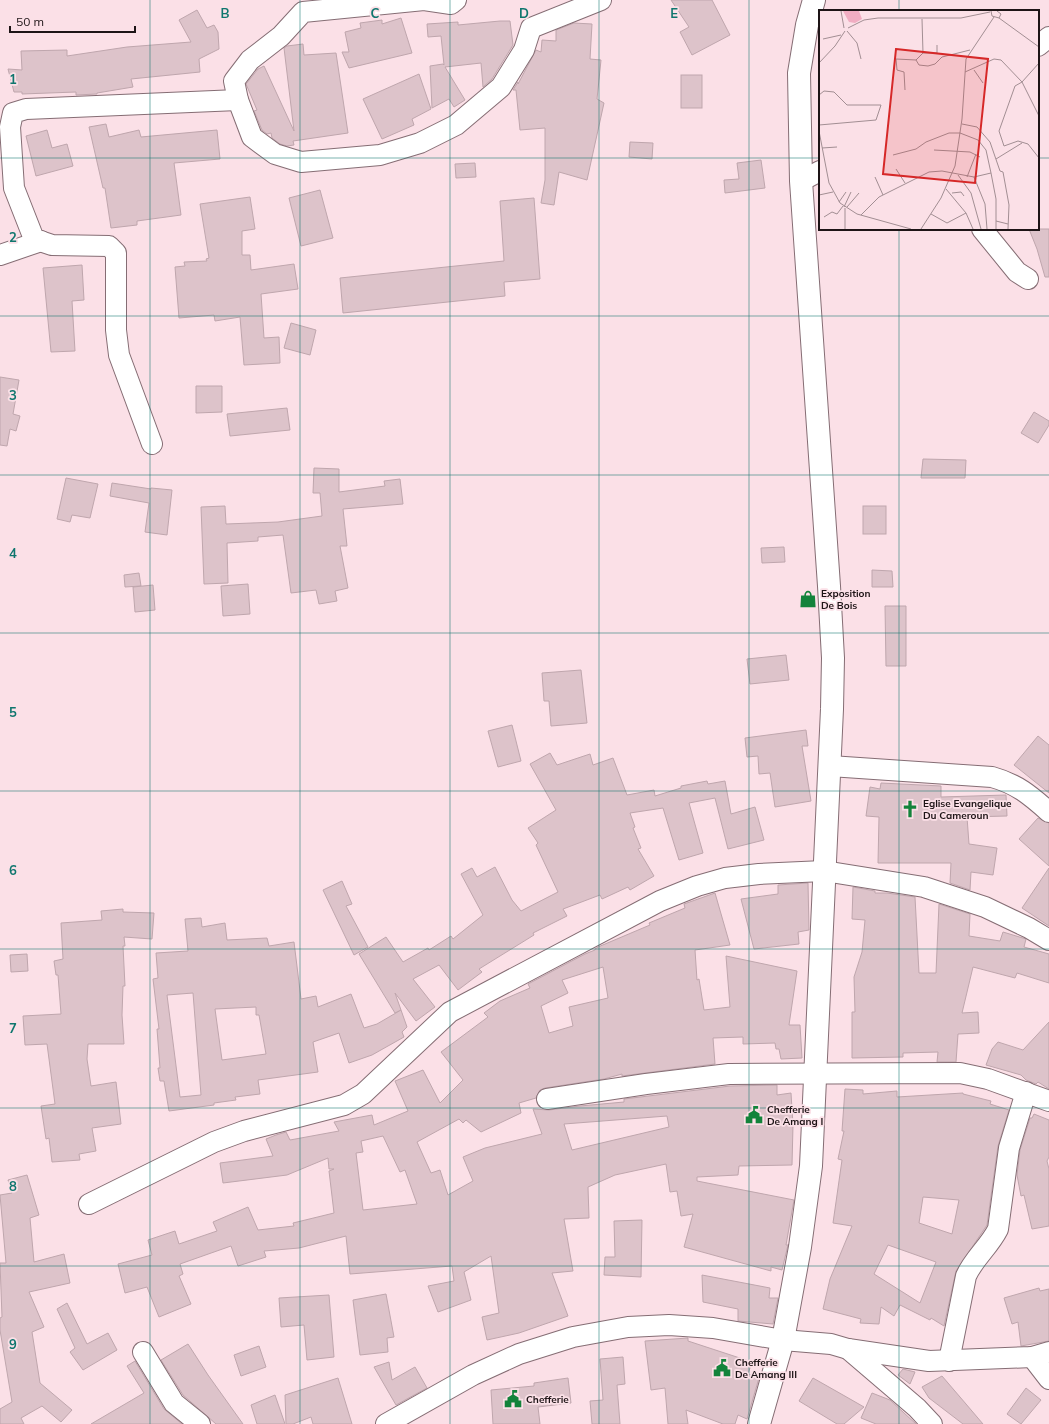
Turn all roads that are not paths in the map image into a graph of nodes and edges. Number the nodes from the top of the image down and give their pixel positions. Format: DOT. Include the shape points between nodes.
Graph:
graph roads {
  1 [pos="456,0"];
  2 [pos="601,0"];
  3 [pos="814,0"];
  4 [pos="302,6"];
  5 [pos="1049,37"];
  6 [pos="1039,45"];
  7 [pos="238,100"];
  8 [pos="819,172"];
  9 [pos="801,181"];
  10 [pos="983,230"];
  11 [pos="41,241"];
  12 [pos="0,255"];
  13 [pos="1028,279"];
  14 [pos="152,444"];
  15 [pos="830,766"];
  16 [pos="1049,812"];
  17 [pos="824,871"];
  18 [pos="1049,940"];
  19 [pos="815,1073"];
  20 [pos="1026,1092"];
  21 [pos="547,1099"];
  22 [pos="1049,1101"];
  23 [pos="89,1204"];
  24 [pos="783,1340"];
  25 [pos="848,1349"];
  26 [pos="142,1352"];
  27 [pos="1040,1354"];
  28 [pos="949,1361"];
  29 [pos="1049,1379"];
  30 [pos="200,1424"];
  31 [pos="386,1424"];
  32 [pos="759,1424"];
  33 [pos="932,1424"];
  1 -- 4 [label="street" via="451,4 424,0"];
  2 -- 7 [label="street" via="531,28 524,50 500,87 456,125 420,143 380,155 301,162 275,154 252,137"];
  3 -- 9 [label="main road" via="799,73"];
  4 -- 7 [label="street" via="280,36 250,60 234,81"];
  5 -- 6 [label="street"];
  7 -- 11 [label="street" via="26,109 13,113 10,127 14,188 34,239"];
  8 -- 9 [label="street"];
  9 -- 15 [label="main road" via="833,658"];
  10 -- 13 [label="street" via="1017,272"];
  11 -- 12 [label="street"];
  11 -- 14 [label="street" via="52,245 109,246 116,253 116,330 119,354"];
  15 -- 16 [label="street" via="992,777 1008,781 1022,789"];
  15 -- 17 [label="main road"];
  17 -- 18 [label="street" via="924,887 985,907"];
  17 -- 19 [label="main road"];
  17 -- 23 [label="street" via="725,878 660,901 450,1012 362,1094 344,1105 244,1131 214,1142"];
  19 -- 20 [label="street" via="960,1073"];
  19 -- 21 [label="street" via="728,1074"];
  19 -- 24 [label="main road" via="811,1166 800,1247"];
  20 -- 22 [label="street"];
  20 -- 28 [label="street" via="1009,1148 998,1230 993,1240 972,1263 966,1276"];
  24 -- 25 [label="street" via="831,1344"];
  24 -- 31 [label="street" via="714,1328 669,1325 628,1327 573,1337 519,1354 473,1375"];
  24 -- 32 [label="main road"];
  25 -- 28 [label="street" via="929,1361"];
  25 -- 33 [label="street"];
  26 -- 30 [label="street" via="174,1403"];
  27 -- 28 [label="street"];
  27 -- 29 [label="street"];
}
